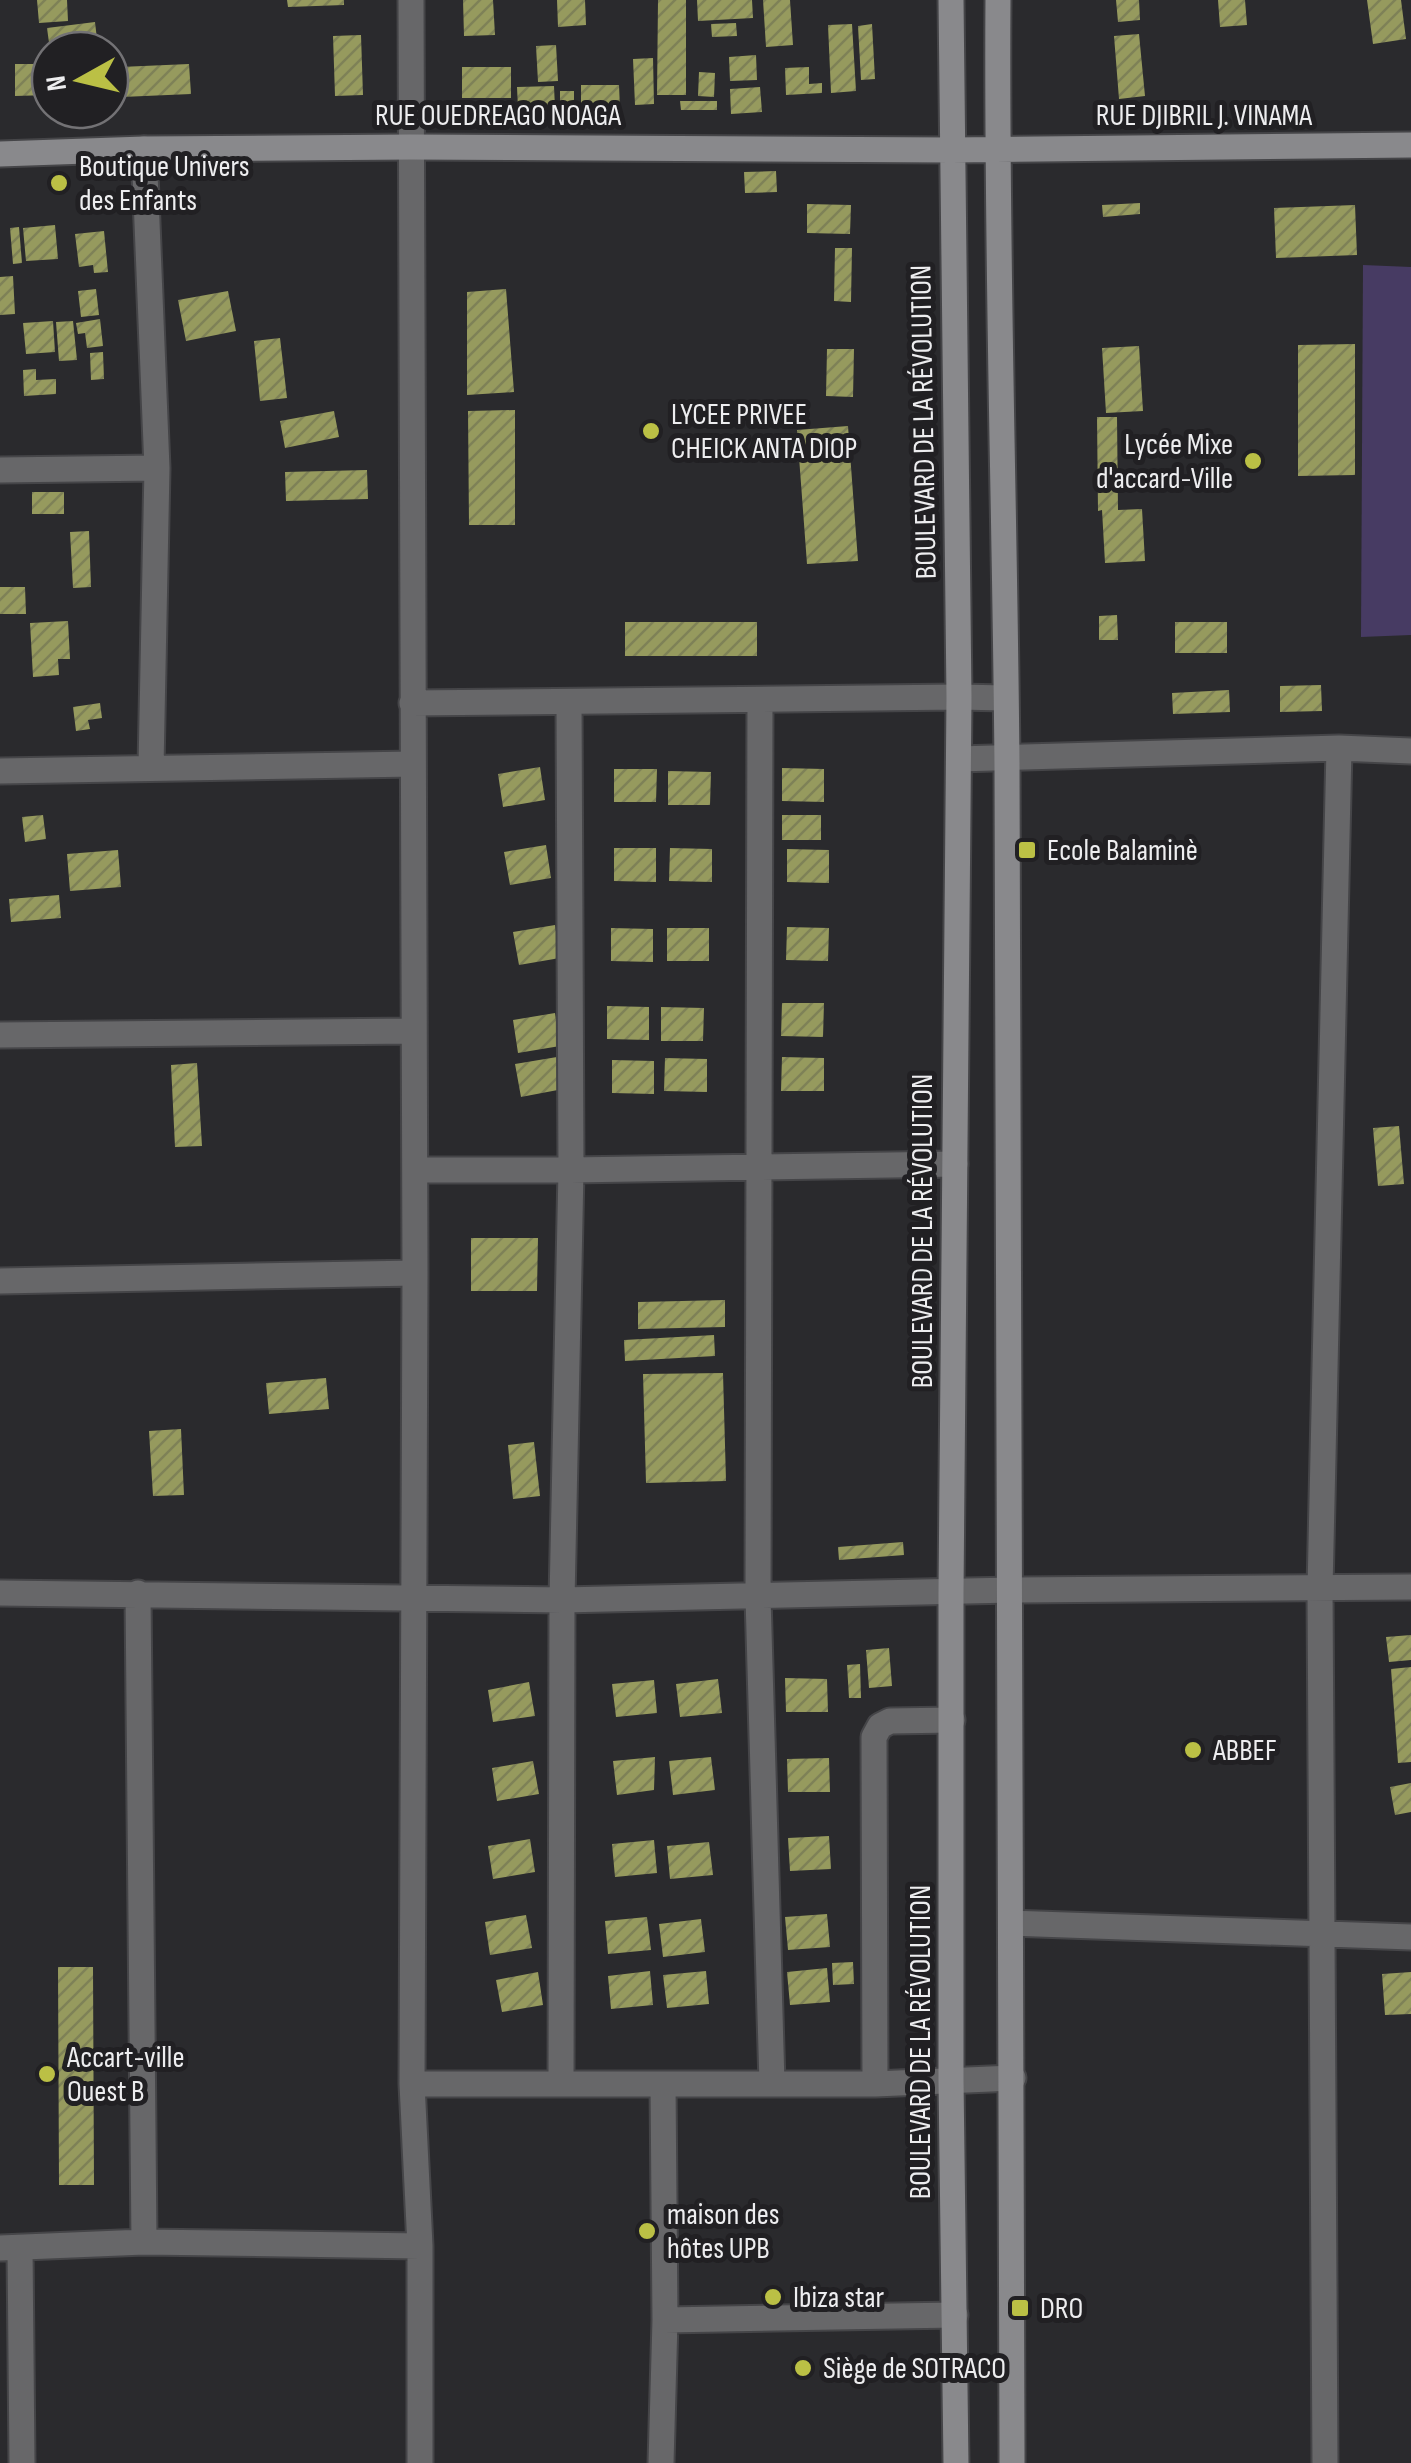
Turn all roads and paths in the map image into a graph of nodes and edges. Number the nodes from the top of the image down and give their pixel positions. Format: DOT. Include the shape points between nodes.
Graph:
graph roads {
  1 [pos="411,0"];
  2 [pos="951,0"];
  3 [pos="998,0"];
  4 [pos="410,146"];
  5 [pos="1411,146"];
  6 [pos="144,148"];
  7 [pos="997,149"];
  8 [pos="952,150"];
  9 [pos="0,154"];
  10 [pos="156,468"];
  11 [pos="0,470"];
  12 [pos="959,696"];
  13 [pos="1006,698"];
  14 [pos="760,700"];
  15 [pos="570,702"];
  16 [pos="412,703"];
  17 [pos="1339,748"];
  18 [pos="1411,751"];
  19 [pos="1006,757"];
  20 [pos="959,759"];
  21 [pos="413,764"];
  22 [pos="151,767"];
  23 [pos="0,771"];
  24 [pos="414,1031"];
  25 [pos="0,1035"];
  26 [pos="955,1164"];
  27 [pos="761,1167"];
  28 [pos="415,1170"];
  29 [pos="571,1170"];
  30 [pos="415,1273"];
  31 [pos="0,1281"];
  32 [pos="1411,1587"];
  33 [pos="1320,1589"];
  34 [pos="1012,1590"];
  35 [pos="0,1592"];
  36 [pos="951,1592"];
  37 [pos="138,1593"];
  38 [pos="758,1597"];
  39 [pos="412,1599"];
  40 [pos="562,1600"];
  41 [pos="952,1720"];
  42 [pos="1012,1923"];
  43 [pos="1322,1934"];
  44 [pos="1411,1937"];
  45 [pos="1013,2078"];
  46 [pos="951,2080"];
  47 [pos="412,2084"];
  48 [pos="561,2084"];
  49 [pos="663,2084"];
  50 [pos="772,2084"];
  51 [pos="874,2084"];
  52 [pos="144,2242"];
  53 [pos="420,2246"];
  54 [pos="10,2248"];
  55 [pos="955,2315"];
  56 [pos="665,2320"];
  57 [pos="22,2463"];
  58 [pos="420,2463"];
  59 [pos="661,2463"];
  60 [pos="956,2463"];
  61 [pos="1012,2463"];
  62 [pos="1325,2463"];
  1 -- 4 [label="street"];
  2 -- 8 [label="main road, BOULEVARD DE LA RÉVOLUTION"];
  3 -- 7 [label="main road"];
  4 -- 6 [label="main road, RUE OUEDREAGO NOAGA"];
  4 -- 8 [label="main road, RUE OUEDREAGO NOAGA"];
  4 -- 16 [label="street"];
  5 -- 7 [label="main road, RUE DJIBRIL J. VINAMA"];
  6 -- 9 [label="main road, RUE OUEDREAGO NOAGA"];
  6 -- 10 [label="street"];
  7 -- 8 [label="main road, RUE OUEDREAGO NOAGA"];
  7 -- 13 [label="main road"];
  8 -- 12 [label="main road, BOULEVARD DE LA RÉVOLUTION"];
  10 -- 11 [label="street"];
  10 -- 22 [label="street"];
  12 -- 13 [label="street"];
  12 -- 14 [label="street"];
  12 -- 20 [label="main road, BOULEVARD DE LA RÉVOLUTION"];
  13 -- 19 [label="main road"];
  14 -- 15 [label="street"];
  14 -- 27 [label="street"];
  15 -- 16 [label="street"];
  15 -- 29 [label="street"];
  16 -- 21 [label="street"];
  17 -- 18 [label="street"];
  17 -- 19 [label="street"];
  17 -- 33 [label="street"];
  19 -- 20 [label="street"];
  19 -- 34 [label="main road"];
  20 -- 26 [label="main road, BOULEVARD DE LA RÉVOLUTION"];
  21 -- 22 [label="street"];
  21 -- 24 [label="street"];
  22 -- 23 [label="street"];
  24 -- 25 [label="street"];
  24 -- 28 [label="street"];
  26 -- 27 [label="street"];
  26 -- 36 [label="main road, BOULEVARD DE LA RÉVOLUTION"];
  27 -- 29 [label="street"];
  27 -- 38 [label="street"];
  28 -- 29 [label="street"];
  28 -- 30 [label="street"];
  29 -- 40 [label="street"];
  30 -- 31 [label="street"];
  30 -- 39 [label="street"];
  32 -- 33 [label="street"];
  33 -- 34 [label="street"];
  33 -- 43 [label="street"];
  34 -- 36 [label="street"];
  34 -- 42 [label="main road"];
  35 -- 37 [label="street"];
  36 -- 38 [label="street"];
  36 -- 41 [label="main road, BOULEVARD DE LA RÉVOLUTION"];
  37 -- 39 [label="street"];
  37 -- 52 [label="street"];
  38 -- 40 [label="street"];
  38 -- 50 [label="street"];
  39 -- 40 [label="street"];
  39 -- 47 [label="street"];
  40 -- 48 [label="street"];
  41 -- 46 [label="main road, BOULEVARD DE LA RÉVOLUTION"];
  41 -- 51 [label="street" via="890,1721 874,1736"];
  42 -- 43 [label="street"];
  42 -- 45 [label="main road"];
  43 -- 44 [label="street"];
  43 -- 62 [label="street"];
  45 -- 46 [label="street"];
  45 -- 61 [label="main road"];
  46 -- 51 [label="street"];
  46 -- 55 [label="main road, BOULEVARD DE LA RÉVOLUTION"];
  47 -- 48 [label="street"];
  47 -- 53 [label="street"];
  48 -- 49 [label="street"];
  49 -- 50 [label="street"];
  49 -- 56 [label="street"];
  50 -- 51 [label="street"];
  52 -- 53 [label="street"];
  52 -- 54 [label="street"];
  53 -- 58 [label="street"];
  54 -- 57 [label="street"];
  55 -- 56 [label="street"];
  55 -- 60 [label="main road, BOULEVARD DE LA RÉVOLUTION"];
  56 -- 59 [label="street"];
}
